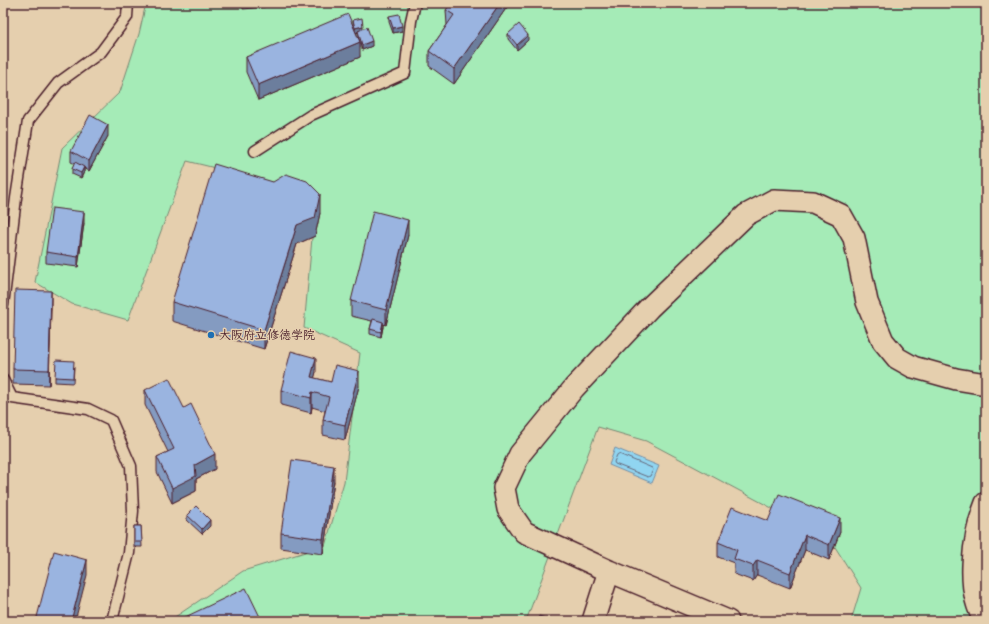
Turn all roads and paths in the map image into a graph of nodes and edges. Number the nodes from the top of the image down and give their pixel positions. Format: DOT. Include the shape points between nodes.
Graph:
graph roads {
  1 [pos="128,3"];
  2 [pos="415,3"];
  3 [pos="255,151"];
  4 [pos="3,305"];
  5 [pos="3,380"];
  6 [pos="986,384"];
  7 [pos="986,503"];
  8 [pos="609,570"];
  9 [pos="698,615"];
  10 [pos="112,621"];
  11 [pos="594,621"];
  12 [pos="728,621"];
  13 [pos="985,621"];
  1 -- 4 [label="lane" via="127,17 101,52 58,83 28,121"];
  2 -- 3 [label="lane" via="405,73 311,115"];
  5 -- 10 [label="lane" via="12,398 88,409 111,420 131,466 133,511 129,553"];
  6 -- 8 [label="street" via="913,367 897,358 883,342 868,302 854,238 841,214 813,202 774,200 746,215 649,308 574,388 520,454 504,488 508,509 524,532"];
  7 -- 13 [label="street" via="980,519 972,560 976,599"];
  8 -- 9 [label="street"];
  8 -- 11 [label="street"];
  9 -- 12 [label="street"];
}
